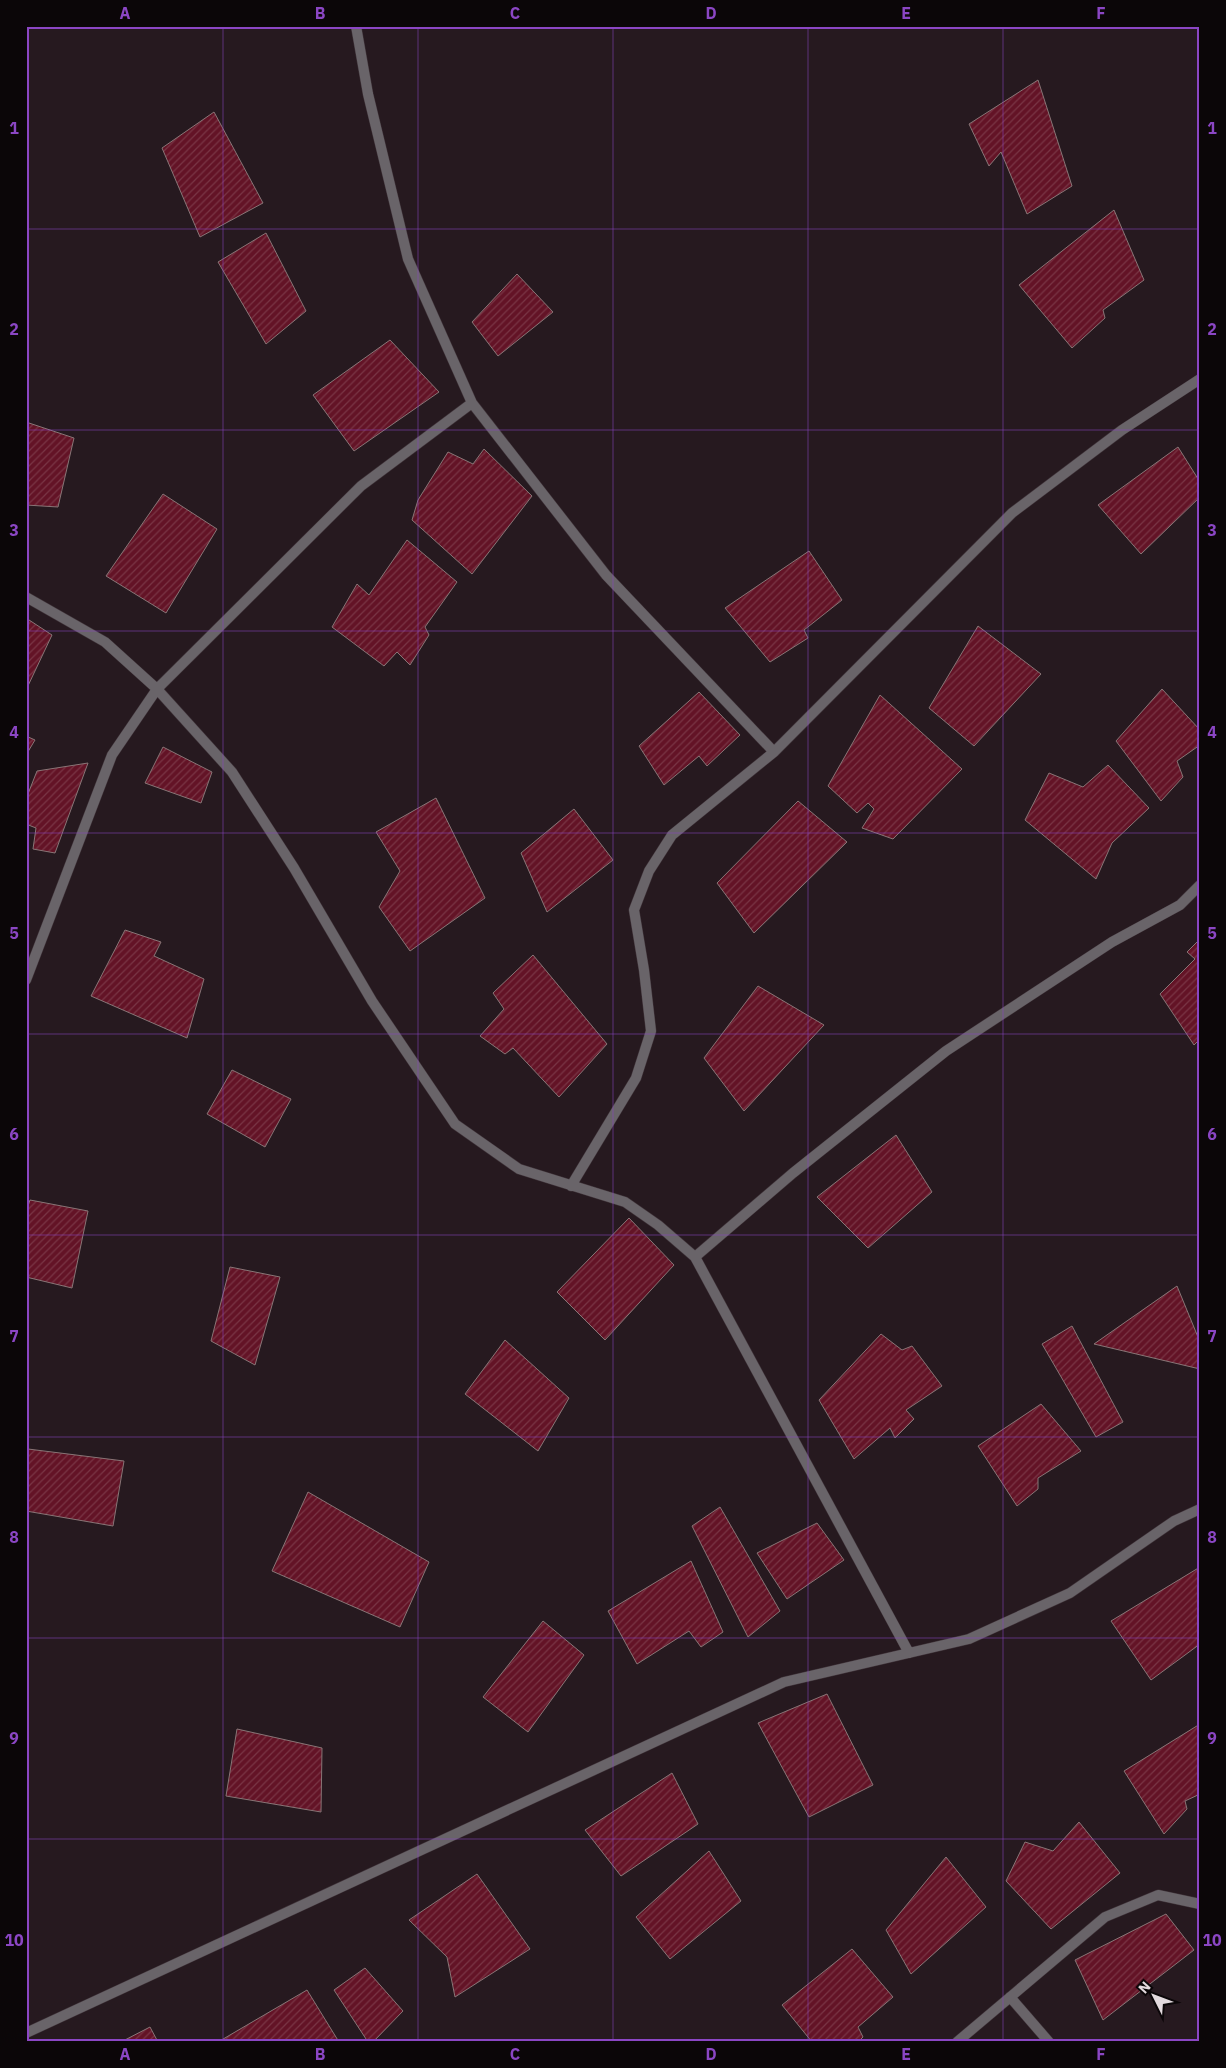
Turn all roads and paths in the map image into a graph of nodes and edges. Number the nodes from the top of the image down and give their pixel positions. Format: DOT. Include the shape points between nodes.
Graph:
graph roads {
  1 [pos="356,26"];
  2 [pos="1200,379"];
  3 [pos="472,403"];
  4 [pos="26,597"];
  5 [pos="156,689"];
  6 [pos="774,752"];
  7 [pos="1200,885"];
  8 [pos="26,980"];
  9 [pos="571,1186"];
  10 [pos="695,1257"];
  11 [pos="1200,1509"];
  12 [pos="909,1653"];
  13 [pos="1200,1904"];
  14 [pos="1010,1997"];
  15 [pos="26,2033"];
  16 [pos="957,2042"];
  17 [pos="1049,2042"];
  1 -- 3 [label="street" via="368,94 408,259"];
  2 -- 6 [label="street" via="1122,430 1012,513"];
  3 -- 5 [label="street" via="361,486"];
  3 -- 6 [label="street" via="606,575"];
  4 -- 5 [label="street" via="105,642"];
  5 -- 8 [label="street" via="112,755"];
  5 -- 9 [label="street" via="232,772 294,868 372,1001 455,1124 519,1169"];
  6 -- 9 [label="street" via="672,836 649,871 634,910 651,1031 636,1078"];
  7 -- 10 [label="street" via="1180,905 1112,942 946,1051 793,1172"];
  9 -- 10 [label="street" via="625,1202"];
  10 -- 12 [label="street"];
  11 -- 12 [label="street" via="1174,1521 1070,1593 970,1639"];
  12 -- 15 [label="street" via="784,1682"];
  13 -- 14 [label="street" via="1158,1895 1105,1917"];
  14 -- 16 [label="street"];
  14 -- 17 [label="street"];
}
